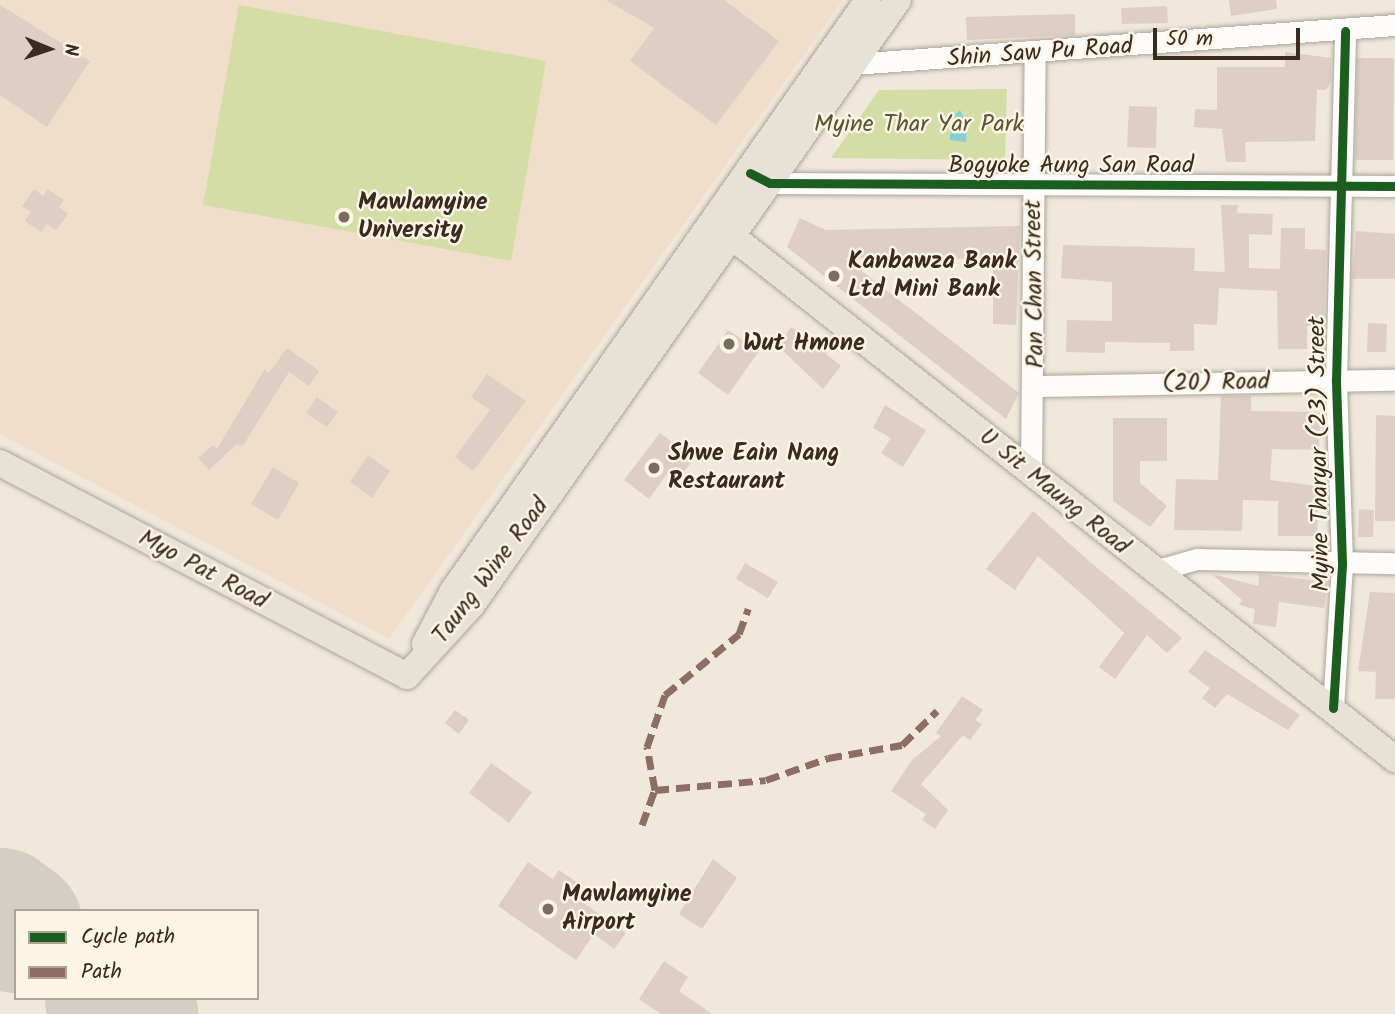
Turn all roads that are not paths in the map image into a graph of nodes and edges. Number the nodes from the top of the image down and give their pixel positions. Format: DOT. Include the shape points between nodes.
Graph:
graph roads {
  1 [pos="868,0"];
  2 [pos="898,0"];
  3 [pos="1395,25"];
  4 [pos="1345,31"];
  5 [pos="1035,53"];
  6 [pos="852,64"];
  7 [pos="760,178"];
  8 [pos="1034,185"];
  9 [pos="1395,186"];
  10 [pos="1339,187"];
  11 [pos="724,229"];
  12 [pos="1336,380"];
  13 [pos="1395,380"];
  14 [pos="1037,386"];
  15 [pos="0,463"];
  16 [pos="1031,473"];
  17 [pos="1342,563"];
  18 [pos="1395,563"];
  19 [pos="1154,571"];
  20 [pos="407,676"];
  21 [pos="1333,708"];
  22 [pos="1395,759"];
  1 -- 7 [label="main road, Taung Wine Road"];
  2 -- 6 [label="main road, Taung Wine Road"];
  3 -- 4 [label="street, Shin Saw Pu Road"];
  4 -- 5 [label="street, Shin Saw Pu Road"];
  4 -- 10 [label="street, Myine Tharyar (23) Street"];
  5 -- 6 [label="street, Shin Saw Pu Road"];
  5 -- 8 [label="street, Pan Chan Street"];
  6 -- 7 [label="main road, Taung Wine Road"];
  7 -- 8 [label="street, Bogyoke Aung San Road"];
  7 -- 11 [label="main road, Taung Wine Road"];
  8 -- 10 [label="street, Bogyoke Aung San Road"];
  8 -- 14 [label="street, Pan Chan Street"];
  9 -- 10 [label="street, Bogyoke Aung San Road"];
  10 -- 12 [label="street, Myine Tharyar (23) Street"];
  11 -- 16 [label="main road, U Sit Maung Road"];
  11 -- 20 [label="main road, Taung Wine Road" via="453,591"];
  12 -- 13 [label="street, (20) Road"];
  12 -- 14 [label="street, (20) Road"];
  12 -- 17 [label="street, Myine Tharyar (23) Street"];
  14 -- 16 [label="street, Pan Chan Street"];
  15 -- 20 [label="main road, Myo Pat Road"];
  16 -- 19 [label="main road, U Sit Maung Road"];
  17 -- 18 [label="street"];
  17 -- 19 [label="street" via="1198,559"];
  17 -- 21 [label="street, Myine Tharyar (23) Street"];
  19 -- 21 [label="main road, U Sit Maung Road"];
  21 -- 22 [label="main road, U Sit Maung Road"];
}
